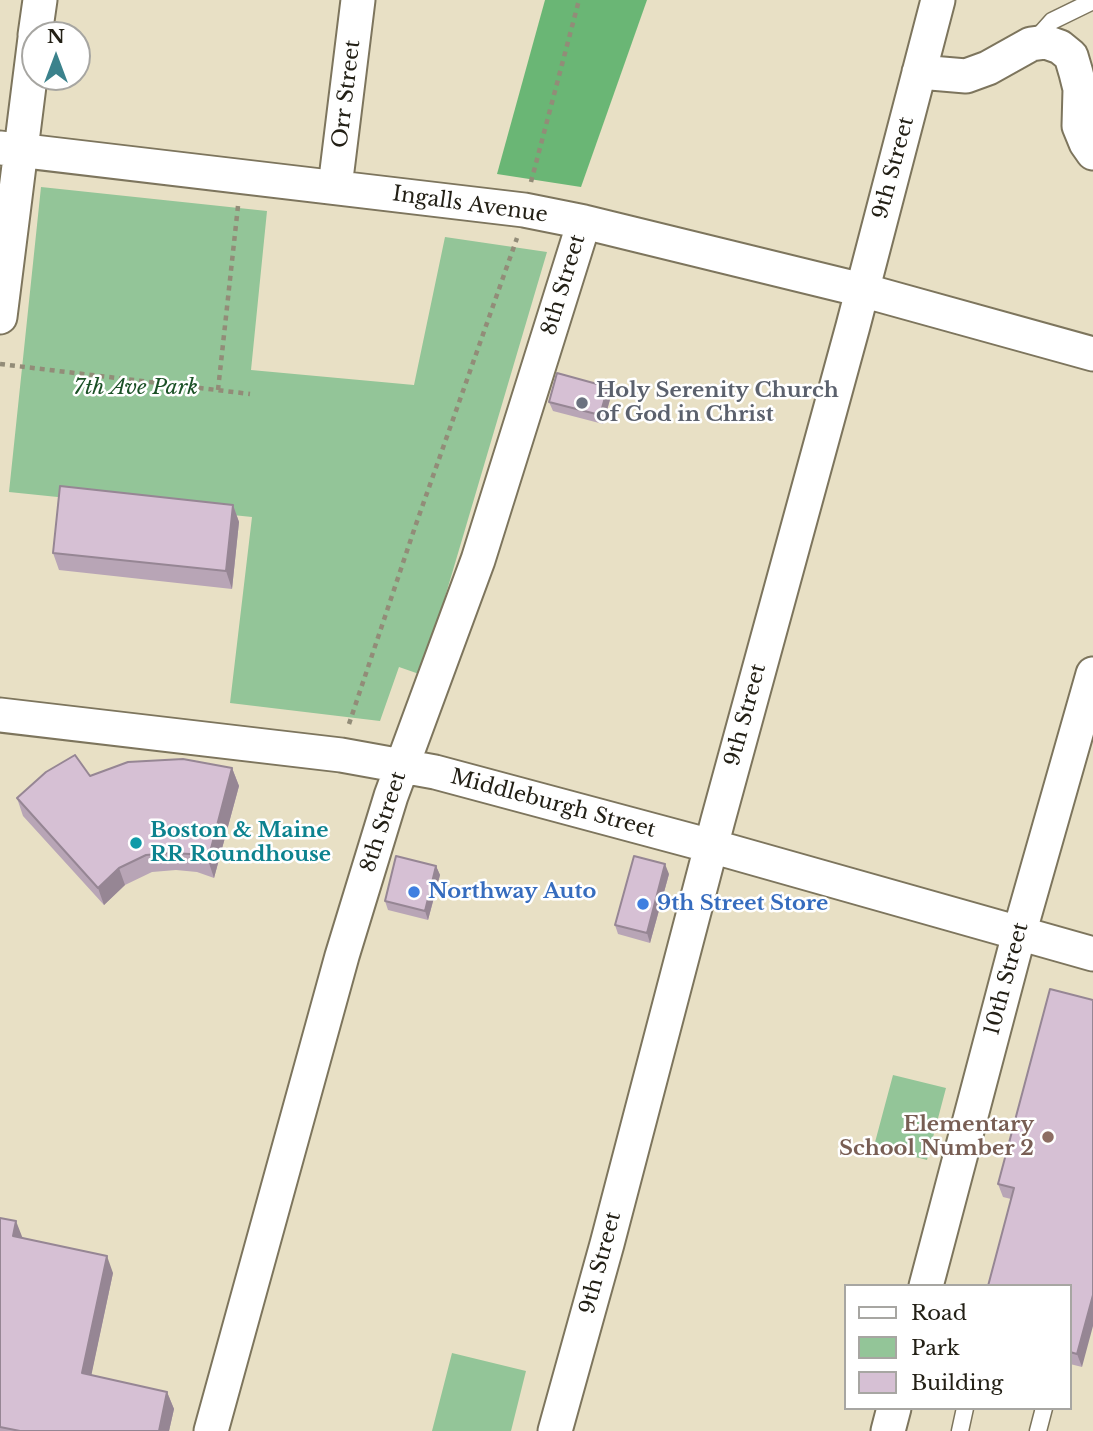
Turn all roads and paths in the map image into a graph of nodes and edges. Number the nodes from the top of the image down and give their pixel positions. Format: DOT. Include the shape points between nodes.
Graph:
graph roads {
  1 [pos="40,0"];
  2 [pos="358,0"];
  3 [pos="579,0"];
  4 [pos="938,0"];
  5 [pos="1093,1"];
  6 [pos="37,21"];
  7 [pos="1031,44"];
  8 [pos="919,72"];
  9 [pos="23,91"];
  10 [pos="10,149"];
  11 [pos="1093,153"];
  12 [pos="241,176"];
  13 [pos="335,187"];
  14 [pos="524,210"];
  15 [pos="584,222"];
  16 [pos="862,290"];
  17 [pos="0,317"];
  18 [pos="1093,354"];
  19 [pos="0,364"];
  20 [pos="218,390"];
  21 [pos="250,394"];
  22 [pos="1093,674"];
  23 [pos="0,715"];
  24 [pos="349,724"];
  25 [pos="402,766"];
  26 [pos="710,846"];
  27 [pos="1019,934"];
  28 [pos="1093,954"];
  29 [pos="927,1284"];
  30 [pos="893,1410"];
  31 [pos="965,1410"];
  32 [pos="1043,1410"];
  33 [pos="211,1431"];
  34 [pos="555,1431"];
  35 [pos="888,1431"];
  36 [pos="960,1431"];
  37 [pos="1038,1431"];
  1 -- 6 [label="street"];
  2 -- 13 [label="street, Orr Street"];
  3 -- 14 [label="path"];
  4 -- 8 [label="street, 9th Street"];
  5 -- 7 [label="lane" via="1052,21"];
  7 -- 8 [label="street" via="966,76"];
  7 -- 11 [label="street" via="1046,42 1071,57 1080,89 1079,126"];
  8 -- 16 [label="street, 9th Street"];
  9 -- 10 [label="street"];
  10 -- 12 [label="street, Ingalls Avenue"];
  10 -- 17 [label="street"];
  12 -- 13 [label="street, Ingalls Avenue"];
  12 -- 20 [label="path"];
  13 -- 14 [label="street, Ingalls Avenue"];
  14 -- 15 [label="street, Ingalls Avenue"];
  14 -- 24 [label="path"];
  15 -- 16 [label="street, Ingalls Avenue"];
  15 -- 25 [label="street, 8th Street" via="478,560"];
  16 -- 18 [label="street, Ingalls Avenue"];
  16 -- 26 [label="street, 9th Street"];
  19 -- 20 [label="path"];
  20 -- 21 [label="path"];
  22 -- 27 [label="street, 10th Street"];
  23 -- 25 [label="street, Middleburgh Street"];
  25 -- 26 [label="street, Middleburgh Street"];
  25 -- 33 [label="street, 8th Street" via="342,956"];
  26 -- 27 [label="street, Middleburgh Street"];
  26 -- 34 [label="street, 9th Street"];
  27 -- 28 [label="street, Middleburgh Street"];
  27 -- 29 [label="street, 10th Street"];
  30 -- 35 [label="street"];
  31 -- 36 [label="lane"];
  32 -- 37 [label="lane"];
}
